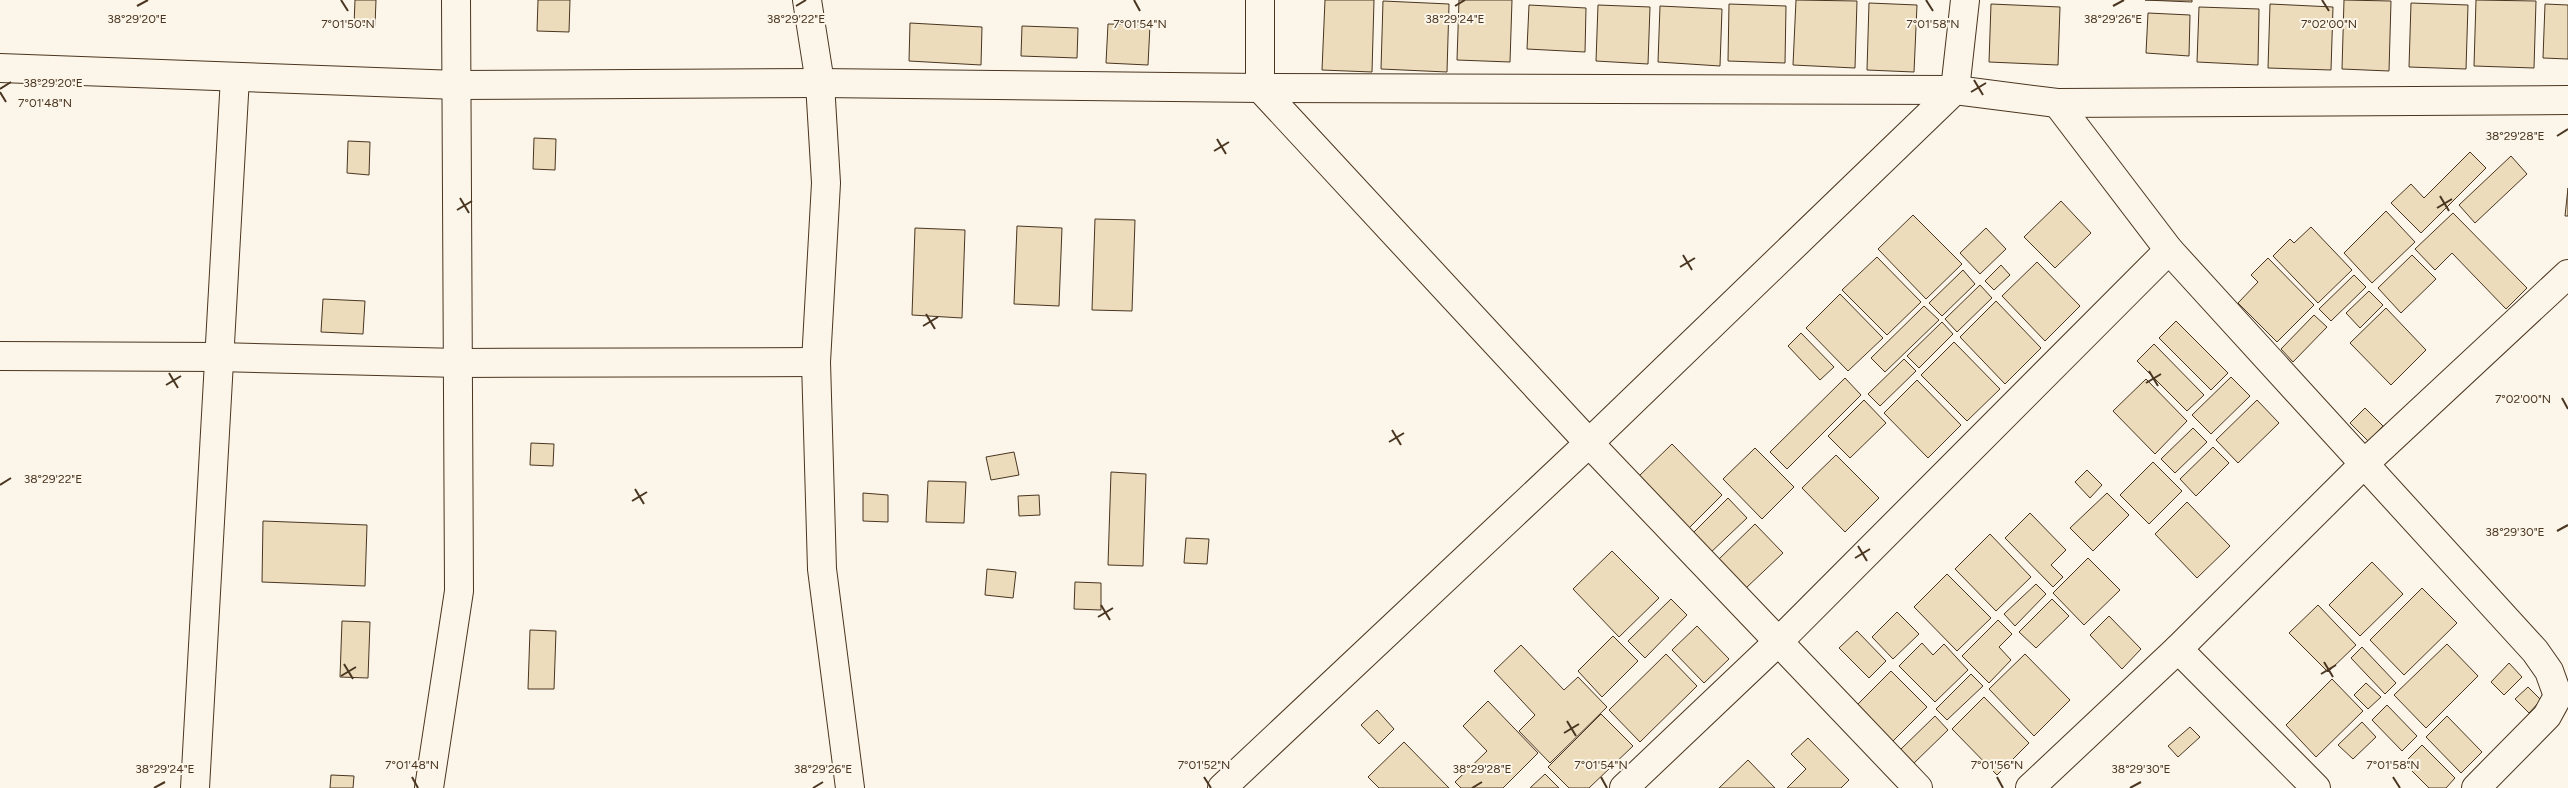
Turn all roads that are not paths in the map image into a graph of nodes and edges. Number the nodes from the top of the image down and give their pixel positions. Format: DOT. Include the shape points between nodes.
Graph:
graph roads {
  1 [pos="456,0"];
  2 [pos="807,0"];
  3 [pos="1260,0"];
  4 [pos="1965,0"];
  5 [pos="0,68"];
  6 [pos="235,77"];
  7 [pos="820,82"];
  8 [pos="457,85"];
  9 [pos="1260,88"];
  10 [pos="1955,90"];
  11 [pos="2568,100"];
  12 [pos="2057,103"];
  13 [pos="2169,250"];
  14 [pos="2568,274"];
  15 [pos="0,356"];
  16 [pos="218,357"];
  17 [pos="816,362"];
  18 [pos="458,363"];
  19 [pos="1589,443"];
  20 [pos="2364,464"];
  21 [pos="1779,641"];
  22 [pos="2178,649"];
  23 [pos="195,788"];
  24 [pos="430,788"];
  25 [pos="850,788"];
  26 [pos="1222,788"];
  27 [pos="1624,788"];
  28 [pos="1918,788"];
  29 [pos="2030,788"];
  30 [pos="2316,788"];
  31 [pos="2476,788"];
  1 -- 8 [label="street"];
  2 -- 7 [label="street"];
  3 -- 9 [label="street"];
  4 -- 10 [label="street"];
  5 -- 6 [label="street"];
  6 -- 8 [label="street"];
  6 -- 16 [label="street"];
  7 -- 8 [label="street"];
  7 -- 9 [label="street"];
  7 -- 17 [label="street" via="826,183"];
  8 -- 18 [label="street"];
  9 -- 10 [label="street"];
  9 -- 19 [label="street"];
  10 -- 12 [label="street"];
  10 -- 19 [label="street"];
  11 -- 12 [label="street"];
  12 -- 13 [label="street"];
  13 -- 20 [label="street"];
  13 -- 21 [label="street"];
  14 -- 20 [label="street"];
  15 -- 16 [label="street"];
  16 -- 18 [label="street"];
  16 -- 23 [label="street"];
  17 -- 18 [label="street"];
  17 -- 25 [label="street" via="822,569"];
  18 -- 24 [label="street" via="459,591"];
  19 -- 21 [label="street"];
  19 -- 26 [label="street"];
  20 -- 22 [label="street"];
  20 -- 31 [label="street" via="2535,651 2549,671 2558,696 2548,716"];
  21 -- 27 [label="street"];
  21 -- 28 [label="street"];
  22 -- 29 [label="street"];
  22 -- 30 [label="street"];
}
